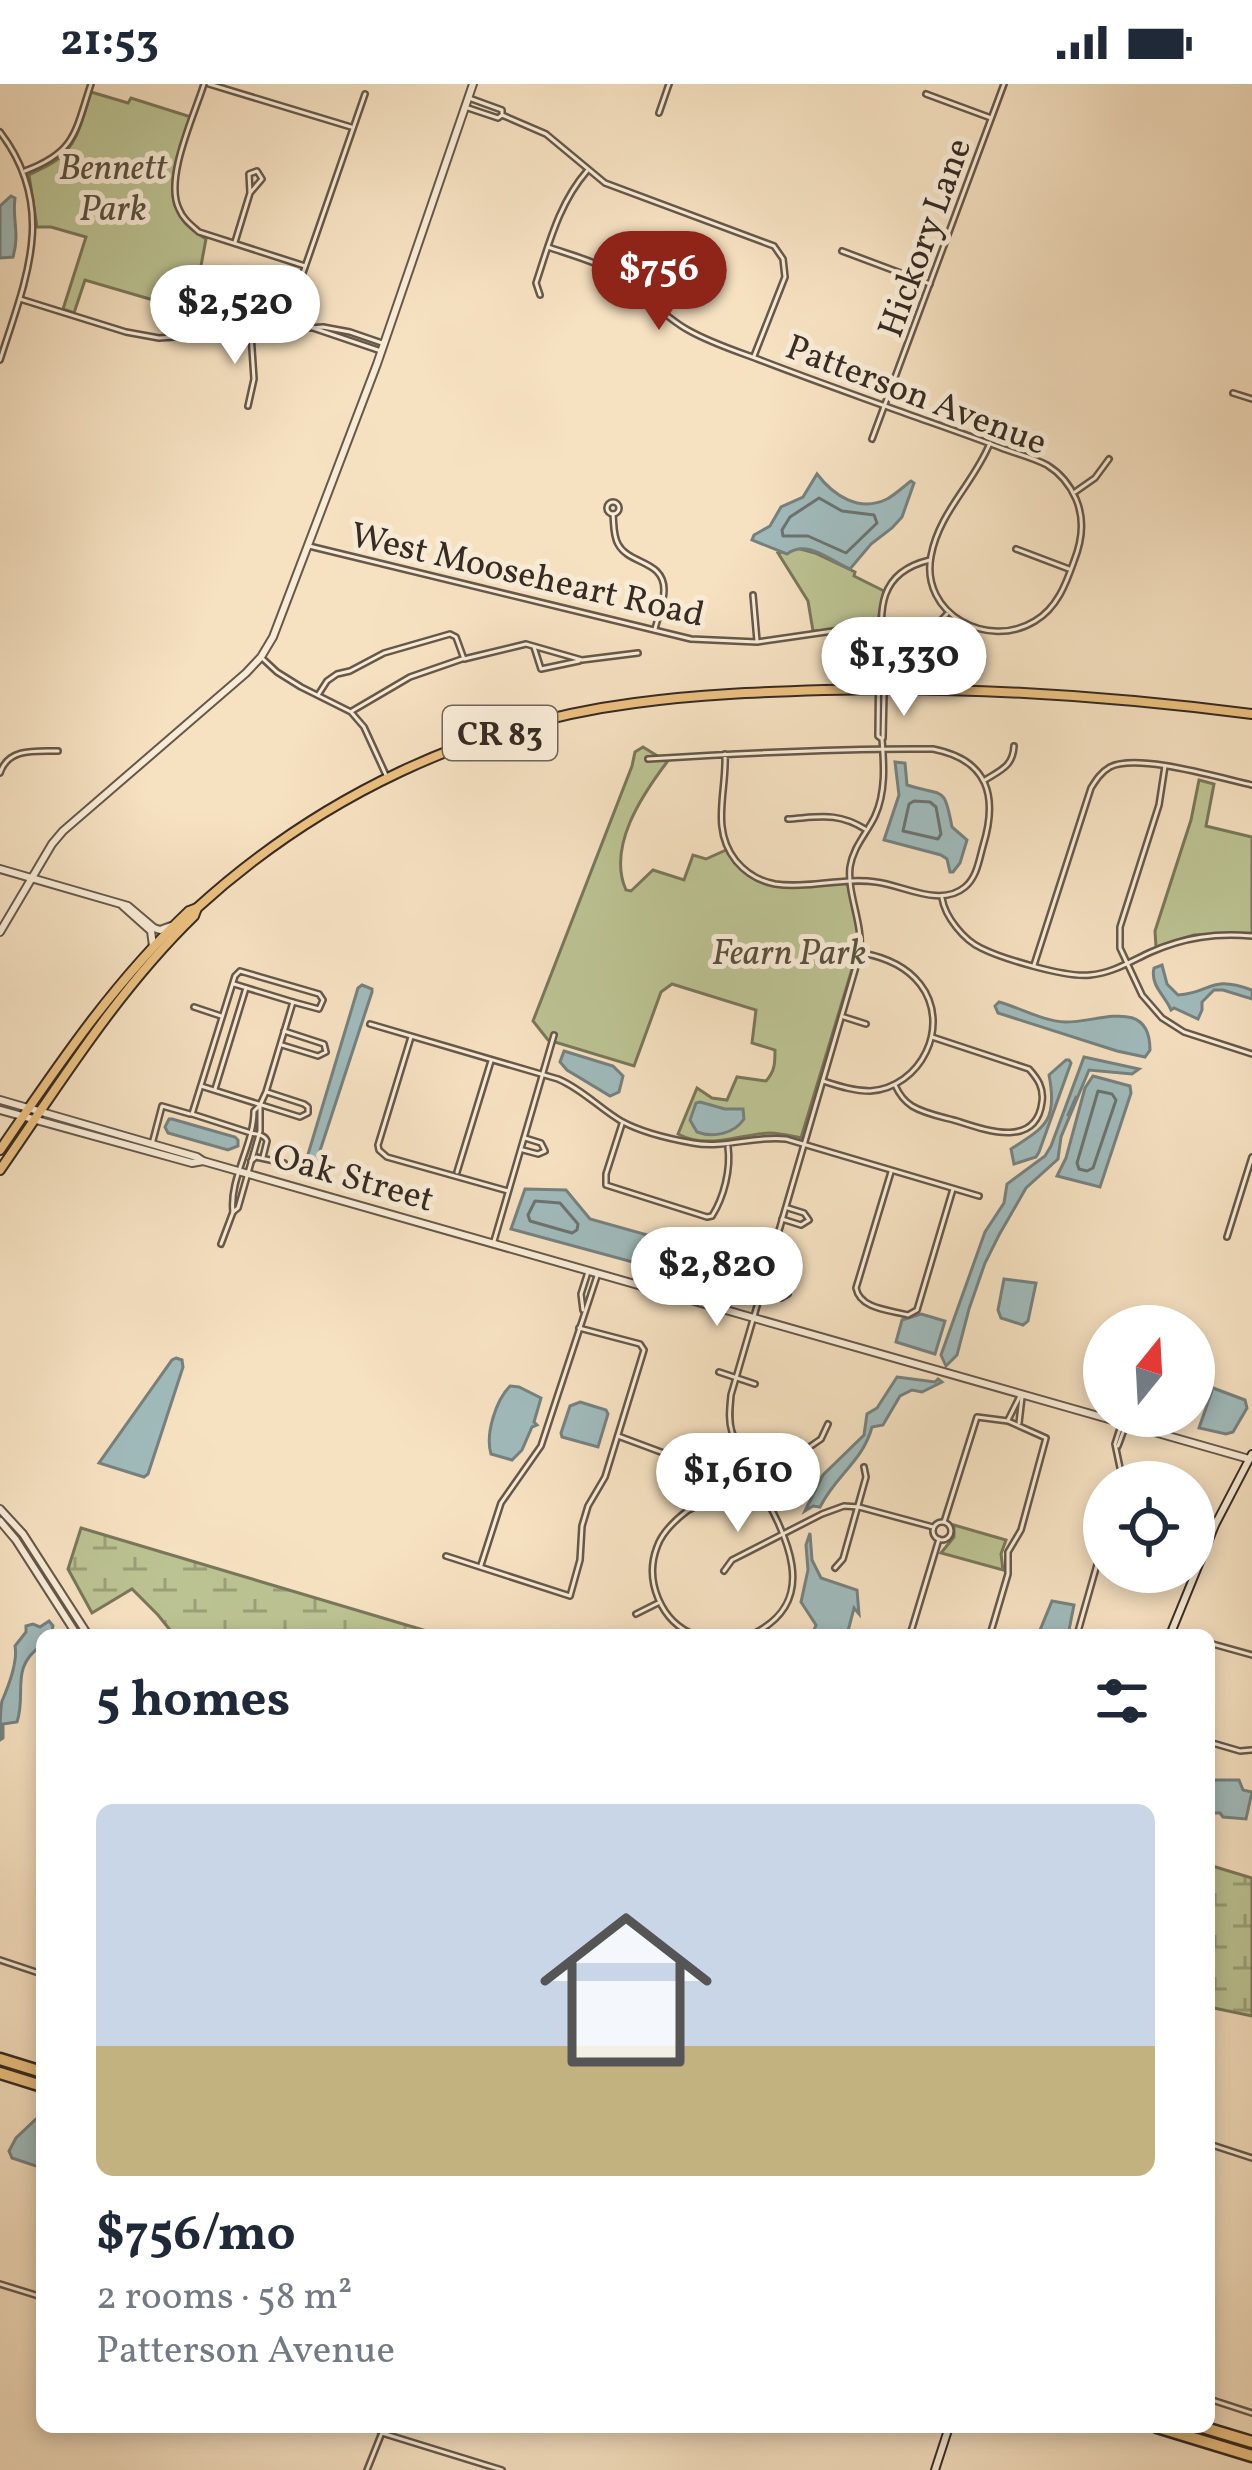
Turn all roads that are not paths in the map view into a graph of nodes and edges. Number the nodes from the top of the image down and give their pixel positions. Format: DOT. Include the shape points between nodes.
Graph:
graph roads {
  1 [pos="91,84"];
  2 [pos="207,84"];
  3 [pos="473,84"];
  4 [pos="669,84"];
  5 [pos="1004,84"];
  6 [pos="365,94"];
  7 [pos="926,94"];
  8 [pos="468,98"];
  9 [pos="465,107"];
  10 [pos="659,113"];
  11 [pos="502,115"];
  12 [pos="992,119"];
  13 [pos="353,128"];
  14 [pos="0,132"];
  15 [pos="587,170"];
  16 [pos="23,172"];
  17 [pos="250,193"];
  18 [pos="234,244"];
  19 [pos="548,247"];
  20 [pos="842,251"];
  21 [pos="305,266"];
  22 [pos="931,284"];
  23 [pos="540,295"];
  24 [pos="20,299"];
  25 [pos="291,329"];
  26 [pos="251,332"];
  27 [pos="382,347"];
  28 [pos="753,358"];
  29 [pos="0,360"];
  30 [pos="1233,393"];
  31 [pos="1252,399"];
  32 [pos="248,406"];
  33 [pos="885,406"];
  34 [pos="872,439"];
  35 [pos="990,443"];
  36 [pos="1109,459"];
  37 [pos="1073,493"];
  38 [pos="613,514"];
  39 [pos="309,546"];
  40 [pos="1016,549"];
  41 [pos="930,560"];
  42 [pos="1071,570"];
  43 [pos="753,595"];
  44 [pos="948,613"];
  45 [pos="880,629"];
  46 [pos="932,630"];
  47 [pos="655,631"];
  48 [pos="757,642"];
  49 [pos="533,646"];
  50 [pos="638,653"];
  51 [pos="261,657"];
  52 [pos="464,658"];
  53 [pos="582,660"];
  54 [pos="881,688"];
  55 [pos="318,695"];
  56 [pos="351,712"];
  57 [pos="1252,713"];
  58 [pos="1014,746"];
  59 [pos="883,748"];
  60 [pos="58,751"];
  61 [pos="725,754"];
  62 [pos="648,759"];
  63 [pos="1165,766"];
  64 [pos="0,773"];
  65 [pos="387,778"];
  66 [pos="984,781"];
  67 [pos="1252,785"];
  68 [pos="788,819"];
  69 [pos="866,830"];
  70 [pos="0,869"];
  71 [pos="32,879"];
  72 [pos="850,881"];
  73 [pos="942,896"];
  74 [pos="123,906"];
  75 [pos="197,908"];
  76 [pos="174,925"];
  77 [pos="0,932"];
  78 [pos="1252,936"];
  79 [pos="153,946"];
  80 [pos="860,953"];
  81 [pos="1127,964"];
  82 [pos="1034,965"];
  83 [pos="233,984"];
  84 [pos="246,988"];
  85 [pos="293,1002"];
  86 [pos="194,1007"];
  87 [pos="223,1016"];
  88 [pos="842,1017"];
  89 [pos="370,1024"];
  90 [pos="866,1024"];
  91 [pos="284,1031"];
  92 [pos="554,1035"];
  93 [pos="411,1036"];
  94 [pos="932,1037"];
  95 [pos="280,1045"];
  96 [pos="1252,1054"];
  97 [pos="491,1059"];
  98 [pos="543,1074"];
  99 [pos="823,1081"];
  100 [pos="895,1085"];
  101 [pos="201,1086"];
  102 [pos="214,1090"];
  103 [pos="266,1092"];
  104 [pos="164,1099"];
  105 [pos="0,1100"];
  106 [pos="260,1105"];
  107 [pos="162,1106"];
  108 [pos="0,1110"];
  109 [pos="26,1112"];
  110 [pos="192,1114"];
  111 [pos="37,1116"];
  112 [pos="623,1122"];
  113 [pos="257,1124"];
  114 [pos="251,1132"];
  115 [pos="258,1135"];
  116 [pos="524,1138"];
  117 [pos="152,1144"];
  118 [pos="727,1144"];
  119 [pos="804,1144"];
  120 [pos="0,1150"];
  121 [pos="521,1150"];
  122 [pos="1252,1156"];
  123 [pos="263,1157"];
  124 [pos="203,1161"];
  125 [pos="250,1162"];
  126 [pos="284,1163"];
  127 [pos="0,1170"];
  128 [pos="892,1171"];
  129 [pos="243,1173"];
  130 [pos="455,1175"];
  131 [pos="952,1189"];
  132 [pos="508,1191"];
  133 [pos="979,1196"];
  134 [pos="786,1207"];
  135 [pos="782,1219"];
  136 [pos="1227,1237"];
  137 [pos="221,1244"];
  138 [pos="493,1244"];
  139 [pos="593,1272"];
  140 [pos="764,1281"];
  141 [pos="760,1293"];
  142 [pos="583,1312"];
  143 [pos="753,1318"];
  144 [pos="579,1328"];
  145 [pos="718,1372"];
  146 [pos="736,1378"];
  147 [pos="755,1384"];
  148 [pos="1022,1395"];
  149 [pos="1083,1410"];
  150 [pos="1008,1421"];
  151 [pos="828,1424"];
  152 [pos="1018,1425"];
  153 [pos="618,1436"];
  154 [pos="1181,1437"];
  155 [pos="1251,1458"];
  156 [pos="864,1467"];
  157 [pos="754,1477"];
  158 [pos="697,1505"];
  159 [pos="859,1507"];
  160 [pos="0,1509"];
  161 [pos="0,1521"];
  162 [pos="944,1522"];
  163 [pos="933,1527"];
  164 [pos="1215,1527"];
  165 [pos="783,1534"];
  166 [pos="939,1539"];
  167 [pos="446,1556"];
  168 [pos="481,1567"];
  169 [pos="835,1568"];
  170 [pos="724,1571"];
  171 [pos="1089,1593"];
  172 [pos="1185,1593"];
  173 [pos="659,1602"];
  174 [pos="637,1614"];
  175 [pos="73,1629"];
  176 [pos="84,1629"];
  177 [pos="686,1629"];
  178 [pos="761,1629"];
  179 [pos="912,1629"];
  180 [pos="992,1629"];
  181 [pos="1079,1629"];
  182 [pos="1172,1629"];
  183 [pos="1215,1645"];
  184 [pos="1252,1655"];
  185 [pos="1215,1744"];
  186 [pos="1252,1748"];
  187 [pos="0,1960"];
  188 [pos="36,1972"];
  189 [pos="0,2060"];
  190 [pos="36,2070"];
  191 [pos="0,2073"];
  192 [pos="36,2084"];
  193 [pos="1215,2146"];
  194 [pos="1252,2158"];
  195 [pos="0,2284"];
  196 [pos="36,2295"];
  197 [pos="1215,2401"];
  198 [pos="1252,2413"];
  199 [pos="1215,2431"];
  200 [pos="382,2433"];
  201 [pos="947,2433"];
  202 [pos="1177,2433"];
  203 [pos="1252,2442"];
  204 [pos="1252,2456"];
  205 [pos="367,2470"];
  206 [pos="502,2470"];
  207 [pos="935,2470"];
  1 -- 16 [label="street" via="65,150"];
  2 -- 13 [label="street"];
  2 -- 18 [label="street" via="175,196 199,232"];
  3 -- 8 [label="street"];
  4 -- 10 [label="street"];
  5 -- 12 [label="street, Hickory Lane"];
  6 -- 13 [label="street"];
  7 -- 12 [label="street"];
  8 -- 9 [label="street"];
  8 -- 11 [label="street"];
  9 -- 11 [label="street"];
  9 -- 27 [label="street"];
  11 -- 15 [label="street" via="546,134"];
  12 -- 22 [label="street, Hickory Lane"];
  13 -- 21 [label="street"];
  14 -- 16 [label="street"];
  15 -- 19 [label="street"];
  15 -- 28 [label="street" via="777,249 785,277"];
  16 -- 24 [label="street" via="34,228"];
  17 -- 18 [label="street"];
  18 -- 21 [label="street"];
  19 -- 23 [label="street"];
  19 -- 28 [label="street, Patterson Avenue" via="607,268 685,328"];
  20 -- 22 [label="street"];
  21 -- 25 [label="street"];
  22 -- 33 [label="street, Hickory Lane"];
  24 -- 26 [label="street" via="143,336"];
  24 -- 29 [label="street"];
  25 -- 26 [label="street"];
  25 -- 27 [label="street"];
  26 -- 32 [label="street"];
  27 -- 39 [label="street"];
  28 -- 33 [label="street, Patterson Avenue"];
  30 -- 31 [label="street"];
  33 -- 34 [label="street, Hickory Lane"];
  33 -- 35 [label="street, Patterson Avenue"];
  35 -- 37 [label="street, Patterson Avenue" via="1044,464"];
  35 -- 41 [label="street" via="951,505"];
  36 -- 37 [label="street"];
  37 -- 42 [label="street" via="1082,530"];
  38 -- 47 [label="street" via="620,547 661,577"];
  39 -- 47 [label="street, West Mooseheart Road"];
  39 -- 51 [label="street"];
  40 -- 42 [label="street"];
  41 -- 44 [label="street"];
  41 -- 45 [label="street" via="892,582"];
  42 -- 44 [label="street" via="1054,604 1018,628 980,630"];
  43 -- 48 [label="street"];
  44 -- 46 [label="street"];
  45 -- 48 [label="street, West Mooseheart Road"];
  45 -- 54 [label="street"];
  47 -- 48 [label="street, West Mooseheart Road"];
  49 -- 52 [label="street"];
  49 -- 53 [label="street"];
  49 -- 53 [label="street" via="541,669"];
  50 -- 53 [label="street"];
  51 -- 55 [label="street"];
  51 -- 71 [label="street" via="63,831"];
  52 -- 55 [label="street" via="456,637 434,637 337,674"];
  52 -- 56 [label="street" via="410,677"];
  54 -- 57 [label="main road, CR 83" via="1081,695"];
  54 -- 59 [label="street"];
  54 -- 65 [label="main road, CR 83" via="593,709 496,734"];
  55 -- 56 [label="street"];
  56 -- 65 [label="street"];
  58 -- 66 [label="street" via="1008,766"];
  59 -- 61 [label="street"];
  59 -- 66 [label="street" via="945,751"];
  59 -- 69 [label="street" via="882,794"];
  60 -- 64 [label="street" via="9,757"];
  61 -- 62 [label="street"];
  61 -- 72 [label="street" via="721,828 740,866 777,884"];
  63 -- 67 [label="street"];
  63 -- 81 [label="street" via="1119,930"];
  63 -- 82 [label="street" via="1118,764 1094,782"];
  65 -- 75 [label="main road, CR 83" via="292,832"];
  66 -- 73 [label="street" via="991,820 973,878"];
  68 -- 69 [label="street" via="835,816"];
  69 -- 72 [label="street"];
  70 -- 71 [label="street"];
  71 -- 74 [label="street"];
  71 -- 77 [label="street"];
  72 -- 73 [label="street"];
  72 -- 80 [label="street"];
  73 -- 82 [label="street" via="951,919 980,948"];
  74 -- 76 [label="street" via="154,928"];
  74 -- 79 [label="street" via="152,931"];
  75 -- 76 [label="main road, CR 83"];
  75 -- 111 [label="main road, CR 83"];
  76 -- 79 [label="main road, CR 83"];
  78 -- 81 [label="street" via="1187,938"];
  79 -- 109 [label="main road, CR 83"];
  80 -- 88 [label="street"];
  80 -- 94 [label="street" via="898,965 921,984"];
  81 -- 82 [label="street" via="1085,976"];
  81 -- 96 [label="street" via="1146,1001 1170,1024"];
  83 -- 84 [label="street"];
  83 -- 85 [label="street" via="242,971 323,999 316,1010"];
  83 -- 87 [label="street"];
  84 -- 85 [label="street"];
  84 -- 102 [label="street"];
  85 -- 91 [label="street"];
  86 -- 87 [label="street"];
  87 -- 101 [label="street"];
  88 -- 90 [label="street"];
  88 -- 99 [label="street"];
  89 -- 93 [label="street"];
  91 -- 95 [label="street"];
  91 -- 95 [label="street" via="326,1052"];
  92 -- 98 [label="street"];
  93 -- 97 [label="street"];
  93 -- 130 [label="street" via="379,1150"];
  94 -- 100 [label="street" via="923,1060"];
  94 -- 100 [label="street" via="1028,1069 1042,1091 1034,1122 997,1133 914,1108"];
  95 -- 103 [label="street"];
  97 -- 98 [label="street"];
  97 -- 130 [label="street"];
  98 -- 112 [label="street"];
  98 -- 116 [label="street"];
  99 -- 100 [label="street" via="867,1091"];
  99 -- 119 [label="street"];
  101 -- 102 [label="street"];
  101 -- 110 [label="street"];
  102 -- 106 [label="street"];
  103 -- 106 [label="street"];
  103 -- 106 [label="street" via="304,1104 308,1113"];
  104 -- 107 [label="street"];
  105 -- 109 [label="street, Oak Street"];
  106 -- 113 [label="street"];
  107 -- 110 [label="street"];
  107 -- 117 [label="street"];
  108 -- 109 [label="street, Oak Street"];
  109 -- 111 [label="street, Oak Street"];
  109 -- 120 [label="main road, CR 83"];
  110 -- 114 [label="street"];
  111 -- 117 [label="street, Oak Street"];
  111 -- 124 [label="street, Oak Street"];
  111 -- 127 [label="main road, CR 83"];
  112 -- 118 [label="street" via="696,1144"];
  112 -- 118 [label="street" via="606,1185 707,1217 728,1169"];
  113 -- 114 [label="street"];
  113 -- 115 [label="street"];
  114 -- 115 [label="street"];
  114 -- 129 [label="street"];
  115 -- 123 [label="street" via="267,1141"];
  115 -- 125 [label="street"];
  116 -- 121 [label="street"];
  116 -- 121 [label="street" via="545,1150"];
  117 -- 124 [label="street, Oak Street"];
  118 -- 119 [label="street"];
  119 -- 128 [label="street"];
  119 -- 134 [label="street"];
  121 -- 132 [label="street"];
  122 -- 136 [label="street"];
  123 -- 125 [label="street"];
  123 -- 126 [label="street"];
  124 -- 129 [label="street, Oak Street"];
  125 -- 129 [label="street"];
  128 -- 131 [label="street"];
  128 -- 131 [label="street" via="856,1288 863,1303 908,1315 917,1310"];
  129 -- 137 [label="street"];
  129 -- 138 [label="street, Oak Street"];
  130 -- 132 [label="street"];
  131 -- 133 [label="street"];
  132 -- 138 [label="street"];
  134 -- 135 [label="street"];
  134 -- 135 [label="street" via="808,1220"];
  135 -- 140 [label="street"];
  138 -- 139 [label="street, Oak Street"];
  139 -- 142 [label="street"];
  139 -- 142 [label="street" via="581,1294"];
  139 -- 143 [label="street, Oak Street"];
  140 -- 141 [label="street"];
  140 -- 141 [label="street" via="737,1280"];
  140 -- 141 [label="street" via="788,1294"];
  141 -- 143 [label="street"];
  142 -- 144 [label="street"];
  143 -- 146 [label="street"];
  143 -- 148 [label="street, Oak Street"];
  144 -- 153 [label="street" via="644,1349"];
  144 -- 168 [label="street" via="541,1446 501,1503"];
  145 -- 146 [label="street"];
  146 -- 147 [label="street"];
  146 -- 157 [label="street" via="730,1426"];
  148 -- 149 [label="street, Oak Street"];
  148 -- 150 [label="street"];
  148 -- 152 [label="street"];
  150 -- 152 [label="street"];
  150 -- 162 [label="street" via="974,1420"];
  151 -- 157 [label="street" via="821,1439"];
  152 -- 180 [label="street" via="1046,1444 1008,1552"];
  153 -- 158 [label="street" via="669,1455"];
  153 -- 168 [label="street" via="588,1506 570,1595"];
  154 -- 155 [label="street, Oak Street"];
  155 -- 164 [label="street"];
  156 -- 159 [label="street"];
  157 -- 158 [label="street"];
  157 -- 165 [label="street"];
  158 -- 173 [label="street" via="656,1549"];
  159 -- 163 [label="street"];
  159 -- 165 [label="street" via="836,1508"];
  159 -- 169 [label="street"];
  160 -- 176 [label="street"];
  161 -- 175 [label="street"];
  162 -- 163 [label="street"];
  162 -- 166 [label="street" via="950,1533"];
  163 -- 166 [label="street"];
  165 -- 170 [label="street"];
  165 -- 178 [label="street" via="791,1593"];
  166 -- 179 [label="street"];
  167 -- 168 [label="street"];
  171 -- 181 [label="street"];
  172 -- 182 [label="street"];
  173 -- 174 [label="street"];
  173 -- 177 [label="street"];
  183 -- 184 [label="street"];
  185 -- 186 [label="street"];
  187 -- 188 [label="street"];
  189 -- 190 [label="highway"];
  191 -- 192 [label="highway"];
  193 -- 194 [label="street"];
  195 -- 196 [label="street"];
  197 -- 198 [label="street"];
  199 -- 203 [label="highway"];
  200 -- 205 [label="street"];
  200 -- 206 [label="street"];
  201 -- 207 [label="street"];
  202 -- 204 [label="highway"];
}
